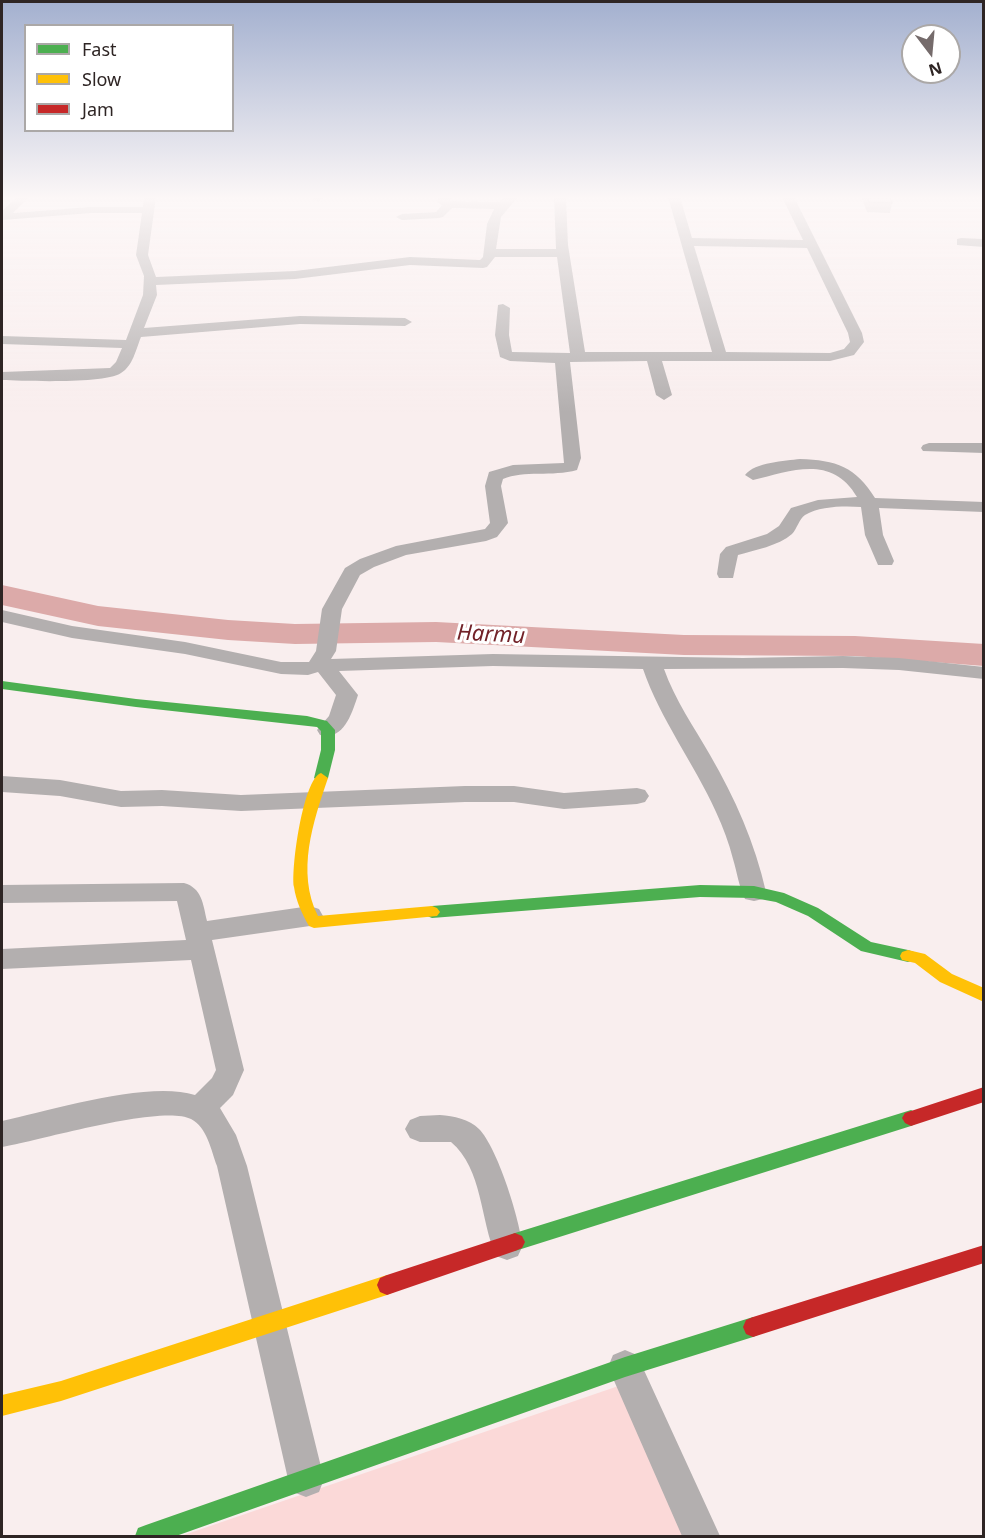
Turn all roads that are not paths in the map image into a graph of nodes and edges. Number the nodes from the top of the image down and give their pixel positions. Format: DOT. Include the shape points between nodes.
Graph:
graph roads {
  1 [pos="147,269"];
  2 [pos="343,269"];
  3 [pos="564,269"];
  4 [pos="695,269"];
  5 [pos="823,269"];
  6 [pos="151,281"];
  7 [pos="503,308"];
  8 [pos="405,322"];
  9 [pos="133,339"];
  10 [pos="2,340"];
  11 [pos="720,357"];
  12 [pos="571,358"];
  13 [pos="654,358"];
  14 [pos="2,376"];
  15 [pos="664,395"];
  16 [pos="929,448"];
  17 [pos="984,448"];
  18 [pos="753,475"];
  19 [pos="869,502"];
  20 [pos="984,507"];
  21 [pos="885,561"];
  22 [pos="726,574"];
  23 [pos="2,616"];
  24 [pos="322,661"];
  25 [pos="651,661"];
  26 [pos="984,673"];
  27 [pos="2,686"];
  28 [pos="328,730"];
  29 [pos="2,784"];
  30 [pos="637,796"];
  31 [pos="313,802"];
  32 [pos="754,892"];
  33 [pos="2,894"];
  34 [pos="310,916"];
  35 [pos="199,941"];
  36 [pos="2,959"];
  37 [pos="984,996"];
  38 [pos="984,1094"];
  39 [pos="201,1109"];
  40 [pos="420,1129"];
  41 [pos="2,1134"];
  42 [pos="507,1245"];
  43 [pos="984,1254"];
  44 [pos="269,1323"];
  45 [pos="625,1367"];
  46 [pos="2,1406"];
  47 [pos="306,1479"];
  48 [pos="146,1536"];
  49 [pos="701,1536"];
  1 -- 6 [label="street"];
  2 -- 6 [label="street" via="295,275"];
  3 -- 12 [label="street"];
  4 -- 11 [label="street"];
  5 -- 11 [label="street" via="857,337 849,352 830,357"];
  6 -- 9 [label="street" via="150,295"];
  7 -- 12 [label="street" via="505,354"];
  8 -- 9 [label="street" via="300,320"];
  9 -- 10 [label="street"];
  9 -- 14 [label="street" via="123,364 115,371"];
  11 -- 13 [label="street"];
  12 -- 13 [label="street"];
  12 -- 24 [label="street" via="562,364 571,466 510,471 495,476 492,486 499,523 490,533 402,550 352,572 332,609"];
  13 -- 15 [label="street"];
  16 -- 17 [label="street"];
  18 -- 19 [label="street" via="788,463 822,464 854,481"];
  19 -- 20 [label="street"];
  19 -- 21 [label="street" via="873,532"];
  19 -- 22 [label="street" via="846,501 804,508 780,534 732,551"];
  23 -- 24 [label="street" via="281,668 308,669"];
  24 -- 25 [label="street"];
  24 -- 28 [label="street" via="347,695 339,718"];
  25 -- 26 [label="street" via="879,663"];
  25 -- 32 [label="street" via="666,699 735,826"];
  27 -- 28 [label="street" via="307,720"];
  28 -- 31 [label="street" via="326,760"];
  29 -- 31 [label="street" via="60,788 121,799"];
  30 -- 31 [label="street" via="564,801 514,794 465,794"];
  31 -- 34 [label="street" via="301,866"];
  32 -- 34 [label="street" via="679,893 323,922 314,922"];
  32 -- 37 [label="street" via="798,904 867,947 919,958 946,978"];
  33 -- 35 [label="street" via="184,892 189,897"];
  34 -- 35 [label="street"];
  35 -- 36 [label="street"];
  35 -- 39 [label="street" via="230,1070 223,1086"];
  38 -- 42 [label="street"];
  39 -- 41 [label="street" via="186,1104 131,1107"];
  39 -- 44 [label="street" via="213,1121 232,1166"];
  40 -- 42 [label="street" via="451,1129 469,1137 485,1170"];
  42 -- 44 [label="street"];
  43 -- 45 [label="street"];
  44 -- 46 [label="street" via="72,1388"];
  44 -- 47 [label="street"];
  45 -- 47 [label="street"];
  45 -- 49 [label="street"];
  47 -- 48 [label="street"];
}
